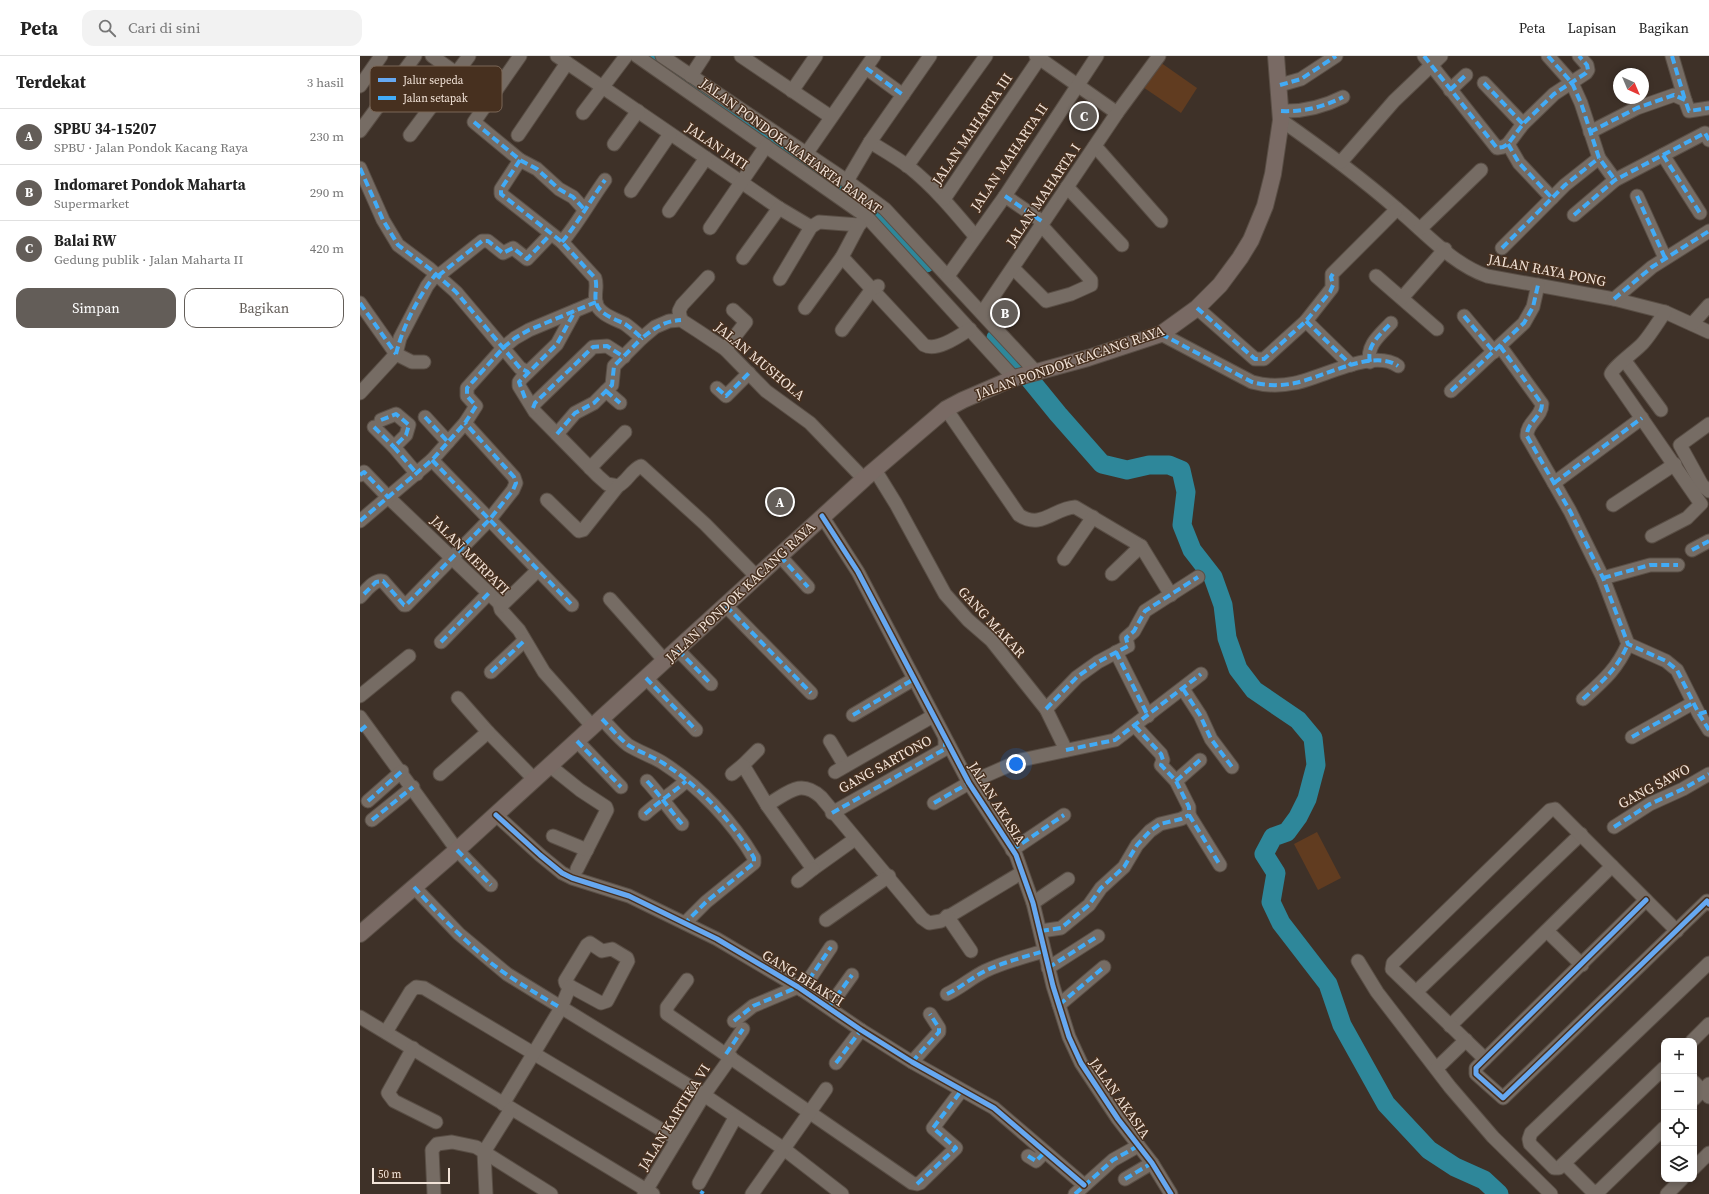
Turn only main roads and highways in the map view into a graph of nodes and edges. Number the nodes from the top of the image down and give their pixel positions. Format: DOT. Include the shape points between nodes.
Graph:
graph roads {
  1 [pos="1276,56"];
  2 [pos="360,934"];
  1 -- 2 [label="main road, JALAN PONDOK KACANG RAYA" via="1281,116 1273,174 1260,220 1240,258 1220,285 1197,308 1161,334 1026,375 946,409 822,516 535,780"];
}
